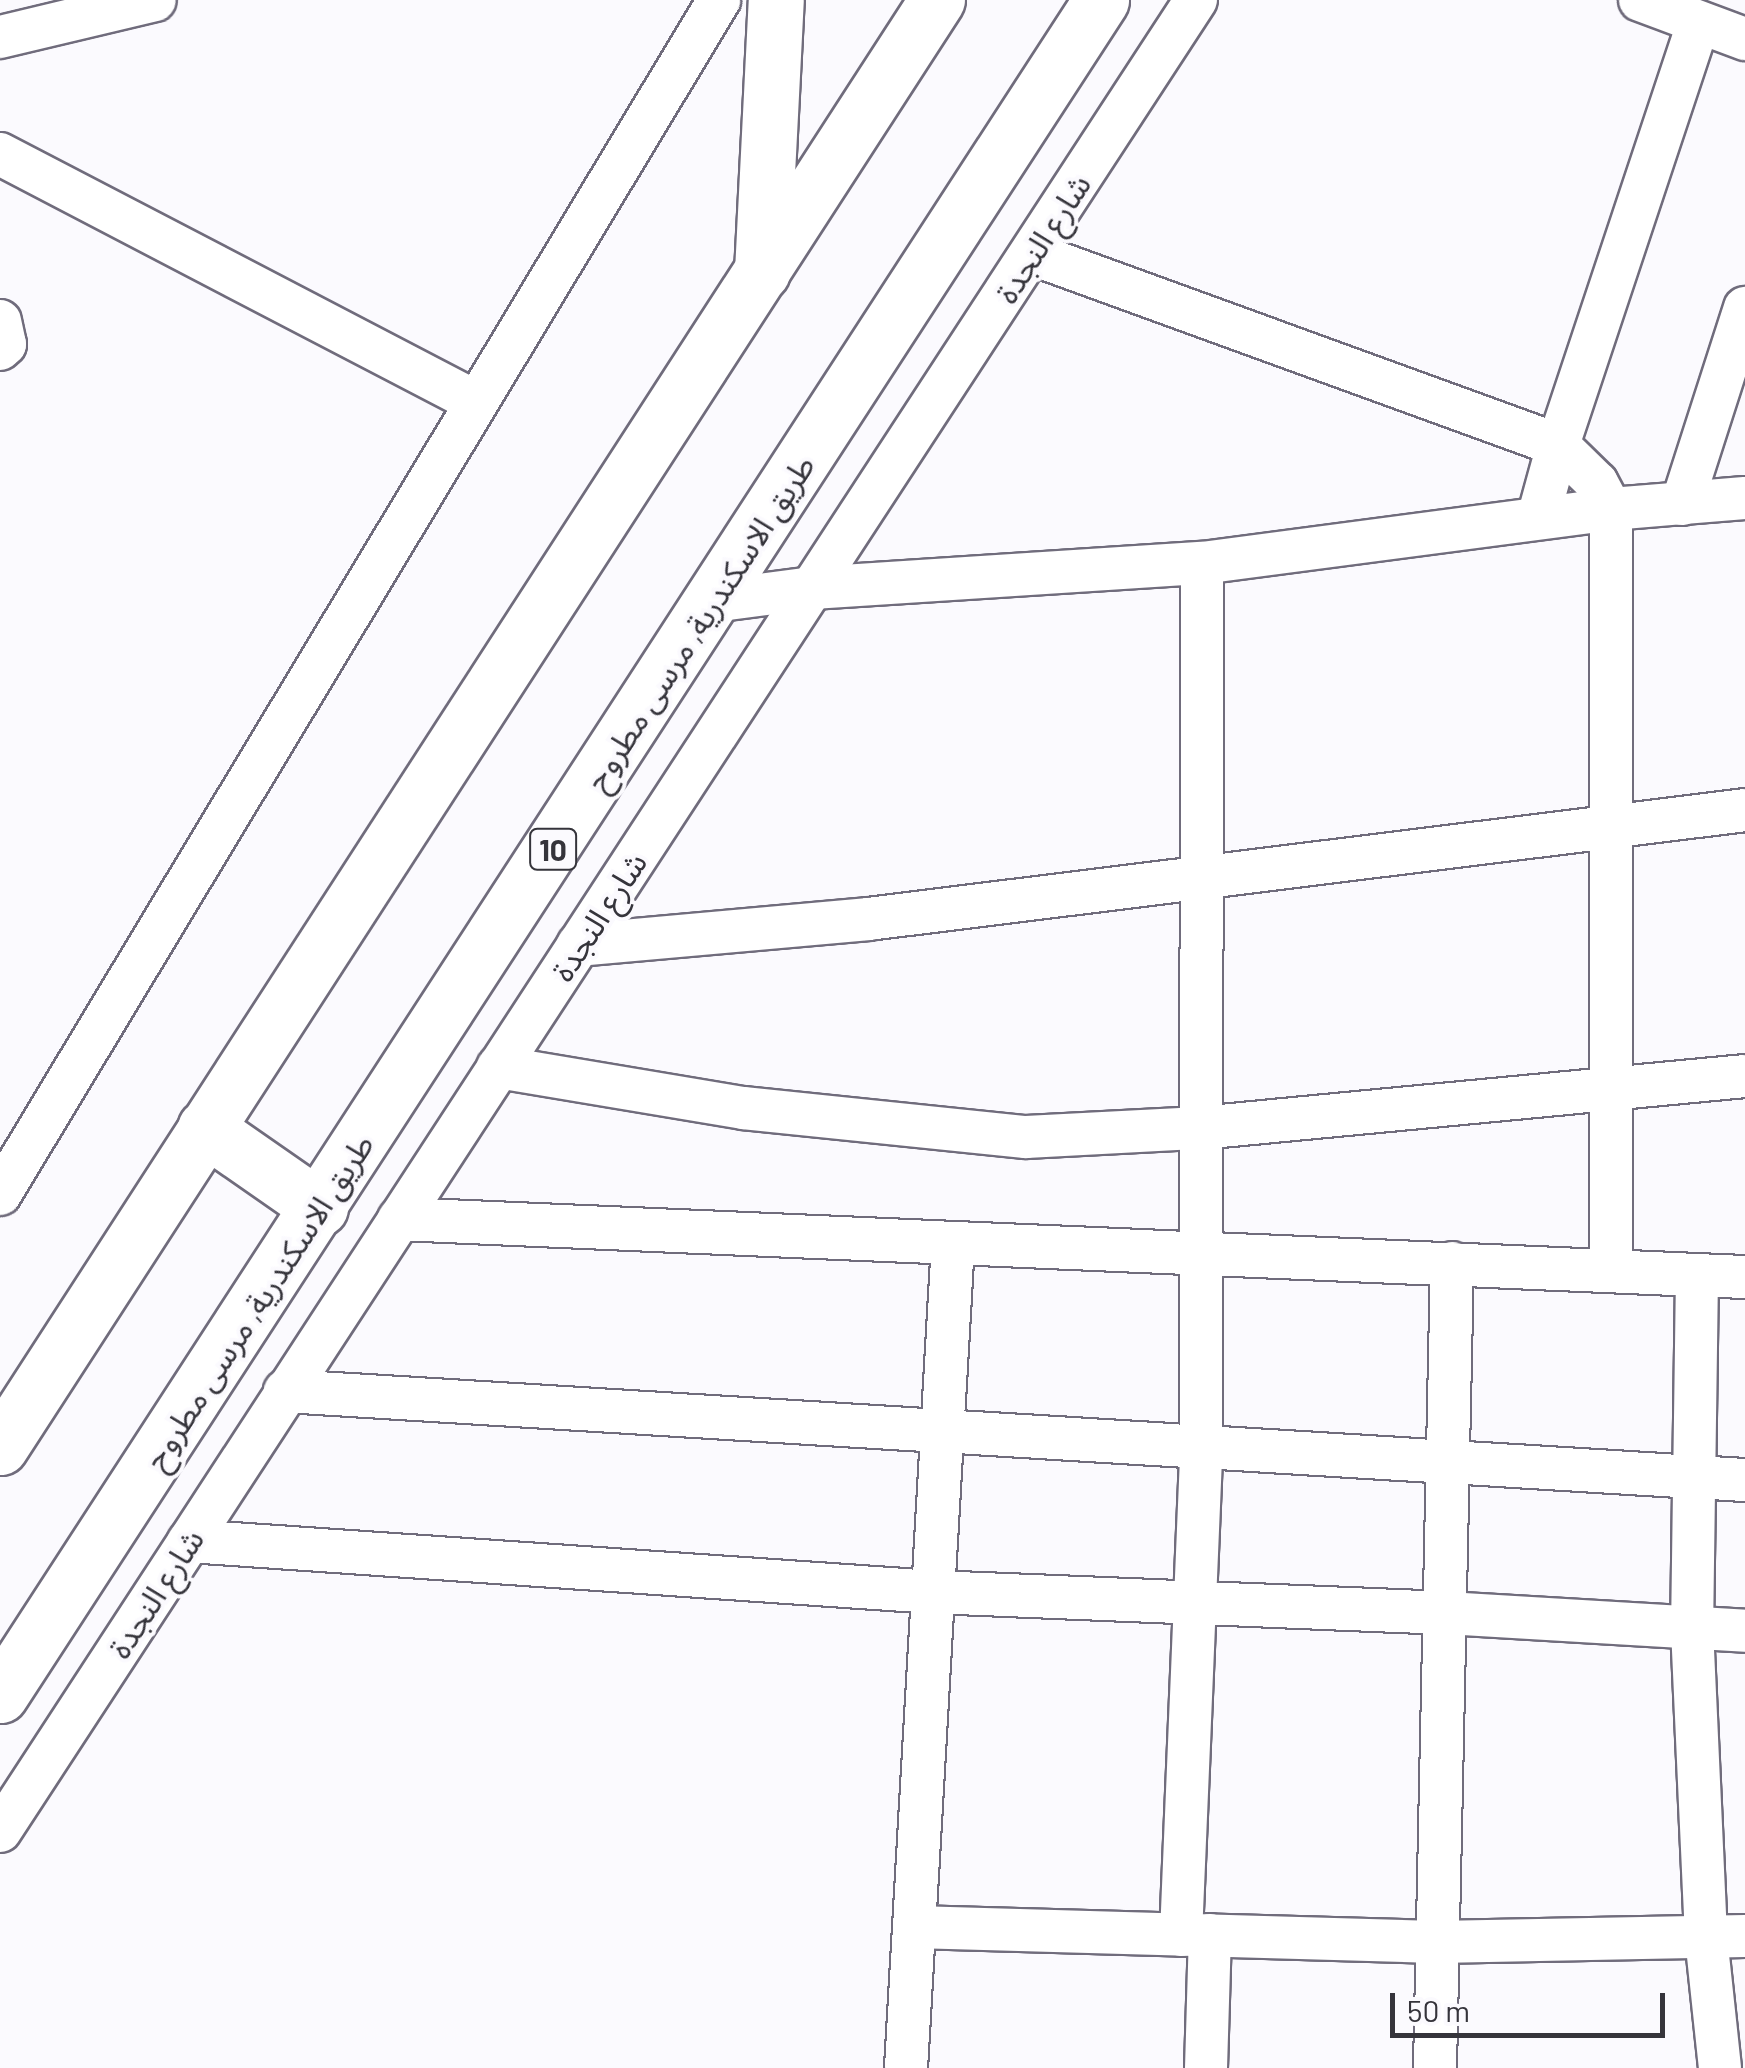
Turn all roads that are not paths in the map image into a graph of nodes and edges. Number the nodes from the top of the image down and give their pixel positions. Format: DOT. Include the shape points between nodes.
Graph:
graph roads {
  1 [pos="156,0"];
  2 [pos="719,0"];
  3 [pos="776,0"];
  4 [pos="937,0"];
  5 [pos="1100,0"];
  6 [pos="1196,0"];
  7 [pos="1640,0"];
  8 [pos="1698,23"];
  9 [pos="0,37"];
  10 [pos="1745,40"];
  11 [pos="0,154"];
  12 [pos="1033,254"];
  13 [pos="762,274"];
  14 [pos="1745,308"];
  15 [pos="0,322"];
  16 [pos="0,349"];
  17 [pos="476,402"];
  18 [pos="1558,444"];
  19 [pos="1745,498"];
  20 [pos="1682,504"];
  21 [pos="1610,509"];
  22 [pos="1538,518"];
  23 [pos="1202,563"];
  24 [pos="812,588"];
  25 [pos="713,602"];
  26 [pos="1745,810"];
  27 [pos="1610,827"];
  28 [pos="1202,878"];
  29 [pos="578,945"];
  30 [pos="498,1068"];
  31 [pos="1745,1076"];
  32 [pos="1609,1089"];
  33 [pos="205,1128"];
  34 [pos="1200,1128"];
  35 [pos="0,1194"];
  36 [pos="320,1208"];
  37 [pos="398,1220"];
  38 [pos="953,1244"];
  39 [pos="1202,1254"];
  40 [pos="1452,1263"];
  41 [pos="1611,1271"];
  42 [pos="1697,1276"];
  43 [pos="1745,1277"];
  44 [pos="286,1391"];
  45 [pos="943,1433"];
  46 [pos="0,1448"];
  47 [pos="1201,1449"];
  48 [pos="1447,1464"];
  49 [pos="1697,1478"];
  50 [pos="1745,1480"];
  51 [pos="188,1541"];
  52 [pos="933,1592"];
  53 [pos="1194,1602"];
  54 [pos="1446,1613"];
  55 [pos="1692,1628"];
  56 [pos="1745,1631"];
  57 [pos="0,1694"];
  58 [pos="0,1831"];
  59 [pos="914,1927"];
  60 [pos="1196,1935"];
  61 [pos="1726,1937"];
  62 [pos="1436,1942"];
  63 [pos="906,2068"];
  64 [pos="1206,2068"];
  65 [pos="1434,2068"];
  66 [pos="1720,2068"];
  1 -- 9 [label="street"];
  2 -- 17 [label="street"];
  3 -- 13 [label="main road"];
  4 -- 13 [label="main road"];
  5 -- 25 [label="main road, طريق الاسكندرية, مرسى مطروح / 10"];
  6 -- 12 [label="street, شارع النجدة"];
  7 -- 8 [label="street"];
  8 -- 10 [label="street"];
  8 -- 18 [label="street"];
  11 -- 17 [label="street"];
  12 -- 18 [label="street"];
  12 -- 24 [label="street, شارع النجدة"];
  13 -- 33 [label="main road"];
  14 -- 20 [label="street"];
  15 -- 16 [label="street" via="6,344"];
  17 -- 35 [label="street"];
  18 -- 21 [label="street" via="1578,460"];
  18 -- 22 [label="street"];
  19 -- 20 [label="street"];
  20 -- 21 [label="street"];
  21 -- 22 [label="street"];
  21 -- 27 [label="street"];
  22 -- 23 [label="street"];
  23 -- 24 [label="street"];
  23 -- 28 [label="street"];
  24 -- 25 [label="street"];
  24 -- 29 [label="street, شارع النجدة"];
  25 -- 36 [label="main road, طريق الاسكندرية, مرسى مطروح / 10"];
  26 -- 27 [label="street"];
  27 -- 28 [label="street"];
  27 -- 32 [label="street"];
  28 -- 29 [label="street" via="868,919"];
  28 -- 34 [label="street"];
  29 -- 30 [label="street, شارع النجدة"];
  30 -- 34 [label="street" via="743,1108 966,1132 1045,1137"];
  30 -- 37 [label="street, شارع النجدة"];
  31 -- 32 [label="street"];
  32 -- 34 [label="street"];
  32 -- 41 [label="street"];
  33 -- 36 [label="main road"];
  33 -- 46 [label="main road"];
  34 -- 39 [label="street"];
  36 -- 57 [label="main road, طريق الاسكندرية, مرسى مطروح / 10"];
  37 -- 38 [label="street"];
  37 -- 44 [label="street, شارع النجدة"];
  38 -- 39 [label="street"];
  38 -- 45 [label="street"];
  39 -- 40 [label="street"];
  39 -- 47 [label="street"];
  40 -- 41 [label="street"];
  40 -- 48 [label="street"];
  41 -- 42 [label="street"];
  42 -- 43 [label="street"];
  42 -- 49 [label="street"];
  44 -- 45 [label="street"];
  44 -- 51 [label="street, شارع النجدة"];
  45 -- 47 [label="street"];
  45 -- 52 [label="street"];
  47 -- 48 [label="street"];
  47 -- 53 [label="street"];
  48 -- 49 [label="street"];
  48 -- 54 [label="street"];
  49 -- 50 [label="street"];
  49 -- 55 [label="street"];
  51 -- 52 [label="street"];
  51 -- 58 [label="street, شارع النجدة"];
  52 -- 53 [label="street"];
  52 -- 59 [label="street"];
  53 -- 54 [label="street"];
  53 -- 60 [label="street"];
  54 -- 55 [label="street"];
  54 -- 62 [label="street"];
  55 -- 56 [label="street"];
  55 -- 61 [label="street"];
  59 -- 60 [label="street"];
  59 -- 63 [label="street"];
  60 -- 62 [label="street"];
  60 -- 64 [label="street"];
  61 -- 62 [label="street"];
  61 -- 66 [label="street"];
  62 -- 65 [label="street"];
}
